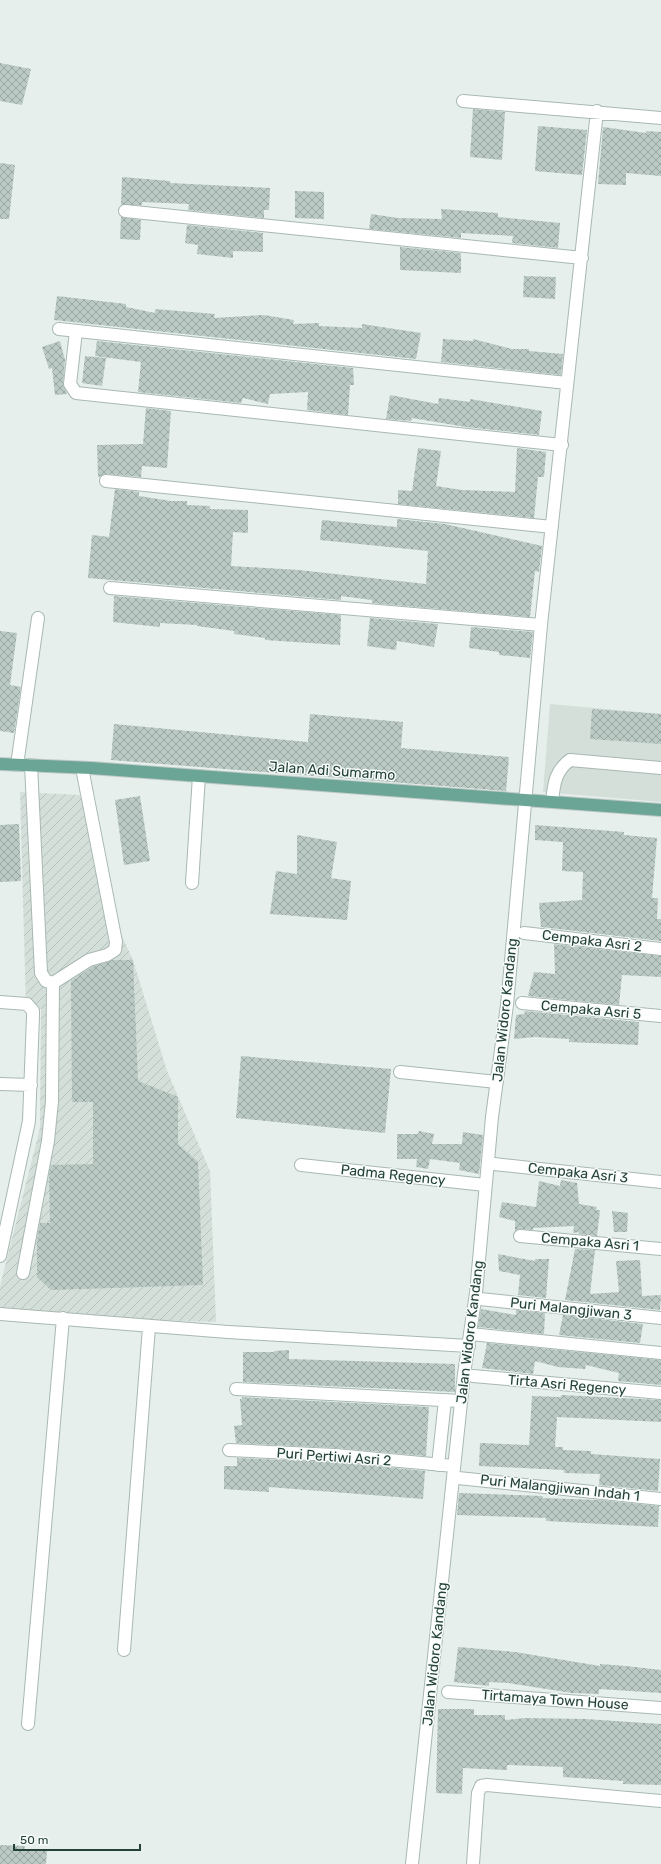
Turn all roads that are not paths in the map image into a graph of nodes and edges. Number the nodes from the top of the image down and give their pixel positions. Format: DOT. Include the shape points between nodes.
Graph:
graph roads {
  1 [pos="464,101"];
  2 [pos="597,111"];
  3 [pos="661,118"];
  4 [pos="125,211"];
  5 [pos="582,258"];
  6 [pos="59,329"];
  7 [pos="76,331"];
  8 [pos="567,383"];
  9 [pos="562,445"];
  10 [pos="106,481"];
  11 [pos="552,527"];
  12 [pos="110,588"];
  13 [pos="38,618"];
  14 [pos="540,625"];
  15 [pos="0,764"];
  16 [pos="18,765"];
  17 [pos="31,765"];
  18 [pos="86,768"];
  19 [pos="661,768"];
  20 [pos="199,776"];
  21 [pos="524,800"];
  22 [pos="552,801"];
  23 [pos="661,810"];
  24 [pos="192,883"];
  25 [pos="524,933"];
  26 [pos="661,949"];
  27 [pos="53,983"];
  28 [pos="0,1002"];
  29 [pos="522,1003"];
  30 [pos="661,1016"];
  31 [pos="400,1072"];
  32 [pos="497,1082"];
  33 [pos="0,1084"];
  34 [pos="31,1085"];
  35 [pos="494,1164"];
  36 [pos="301,1165"];
  37 [pos="661,1182"];
  38 [pos="485,1185"];
  39 [pos="520,1236"];
  40 [pos="661,1249"];
  41 [pos="0,1256"];
  42 [pos="23,1273"];
  43 [pos="480,1299"];
  44 [pos="0,1314"];
  45 [pos="63,1318"];
  46 [pos="661,1318"];
  47 [pos="149,1327"];
  48 [pos="469,1340"];
  49 [pos="661,1353"];
  50 [pos="473,1376"];
  51 [pos="236,1389"];
  52 [pos="661,1393"];
  53 [pos="445,1400"];
  54 [pos="461,1401"];
  55 [pos="229,1450"];
  56 [pos="438,1465"];
  57 [pos="454,1466"];
  58 [pos="458,1478"];
  59 [pos="661,1499"];
  60 [pos="124,1650"];
  61 [pos="448,1692"];
  62 [pos="661,1708"];
  63 [pos="28,1724"];
  64 [pos="661,1801"];
  65 [pos="412,1864"];
  66 [pos="473,1864"];
  1 -- 2 [label="street"];
  2 -- 3 [label="street"];
  2 -- 5 [label="street, Jalan Widoro Kandang"];
  4 -- 5 [label="street"];
  5 -- 8 [label="street, Jalan Widoro Kandang"];
  6 -- 7 [label="street"];
  7 -- 8 [label="street"];
  7 -- 9 [label="street" via="70,384 76,393"];
  8 -- 9 [label="street, Jalan Widoro Kandang"];
  9 -- 11 [label="street, Jalan Widoro Kandang"];
  10 -- 11 [label="street"];
  11 -- 14 [label="street, Jalan Widoro Kandang"];
  12 -- 14 [label="street"];
  13 -- 16 [label="street"];
  14 -- 21 [label="street, Jalan Widoro Kandang"];
  15 -- 16 [label="main road, Jalan Adi Sumarmo"];
  16 -- 17 [label="main road, Jalan Adi Sumarmo"];
  17 -- 18 [label="main road, Jalan Adi Sumarmo"];
  17 -- 27 [label="street" via="41,973 46,981"];
  18 -- 20 [label="main road, Jalan Adi Sumarmo"];
  18 -- 27 [label="street" via="115,950 89,960"];
  19 -- 22 [label="street" via="570,760 556,774"];
  20 -- 21 [label="main road, Jalan Adi Sumarmo"];
  20 -- 24 [label="street"];
  21 -- 22 [label="main road, Jalan Adi Sumarmo"];
  21 -- 32 [label="street, Jalan Widoro Kandang" via="513,939"];
  22 -- 23 [label="main road, Jalan Adi Sumarmo"];
  25 -- 26 [label="street, Cempaka Asri 2"];
  27 -- 42 [label="street" via="52,1101 48,1141"];
  28 -- 34 [label="street" via="27,1004 33,1011"];
  29 -- 30 [label="street, Cempaka Asri 5"];
  31 -- 32 [label="street"];
  32 -- 38 [label="street, Jalan Widoro Kandang"];
  33 -- 34 [label="street"];
  34 -- 41 [label="street" via="29,1121"];
  35 -- 37 [label="street, Cempaka Asri 3"];
  36 -- 38 [label="street, Padma Regency"];
  38 -- 48 [label="street, Jalan Widoro Kandang" via="476,1293"];
  39 -- 40 [label="street, Cempaka Asri 1"];
  43 -- 46 [label="street, Puri Malangjiwan 3"];
  44 -- 45 [label="street"];
  45 -- 47 [label="street"];
  45 -- 63 [label="street"];
  47 -- 48 [label="street"];
  47 -- 60 [label="street"];
  48 -- 49 [label="street"];
  48 -- 54 [label="street, Jalan Widoro Kandang"];
  50 -- 52 [label="street, Tirta Asri Regency"];
  51 -- 53 [label="street"];
  53 -- 54 [label="street"];
  53 -- 56 [label="street"];
  54 -- 57 [label="street, Jalan Widoro Kandang"];
  55 -- 56 [label="street, Puri Pertiwi Asri 2" via="335,1455"];
  56 -- 57 [label="street, Puri Pertiwi Asri 2"];
  57 -- 65 [label="street, Jalan Widoro Kandang"];
  58 -- 59 [label="street, Puri Malangjiwan Indah 1"];
  61 -- 62 [label="street, Tirtamaya Town House"];
  64 -- 66 [label="street" via="481,1786 478,1793"];
}
